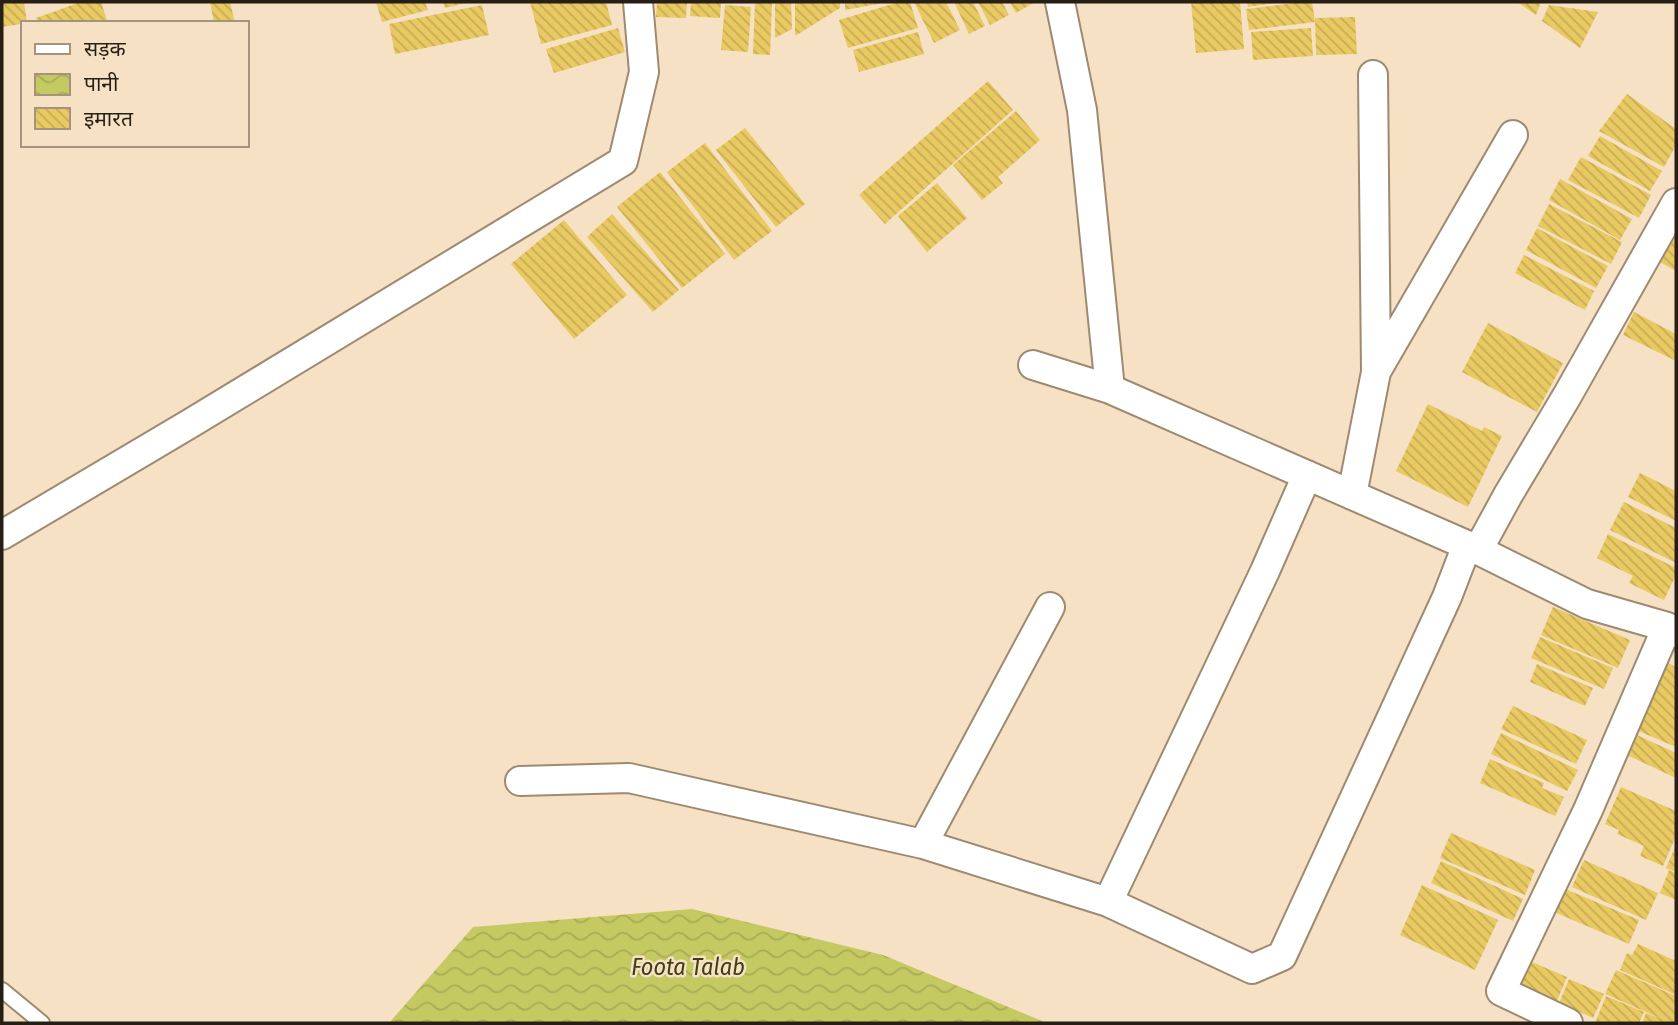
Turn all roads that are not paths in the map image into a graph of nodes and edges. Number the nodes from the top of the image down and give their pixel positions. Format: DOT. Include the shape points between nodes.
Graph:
graph roads {
  1 [pos="638,2"];
  2 [pos="1060,2"];
  3 [pos="1373,75"];
  4 [pos="1513,135"];
  5 [pos="1676,203"];
  6 [pos="1033,365"];
  7 [pos="1376,372"];
  8 [pos="1110,389"];
  9 [pos="1307,475"];
  10 [pos="1352,495"];
  11 [pos="2,535"];
  12 [pos="1473,548"];
  13 [pos="1050,607"];
  14 [pos="1672,630"];
  15 [pos="520,781"];
  16 [pos="923,844"];
  17 [pos="1108,902"];
  18 [pos="2,990"];
  19 [pos="42,1023"];
  20 [pos="1568,1023"];
  1 -- 11 [label="street" via="644,72 623,161"];
  2 -- 8 [label="street" via="1082,110"];
  3 -- 7 [label="street"];
  4 -- 7 [label="street"];
  5 -- 12 [label="street" via="1567,396"];
  6 -- 8 [label="street"];
  7 -- 10 [label="street"];
  8 -- 9 [label="street"];
  9 -- 10 [label="street"];
  9 -- 17 [label="street"];
  10 -- 12 [label="street"];
  12 -- 14 [label="street" via="1587,604"];
  12 -- 17 [label="street" via="1282,956 1252,969"];
  13 -- 16 [label="street"];
  14 -- 20 [label="street" via="1501,990"];
  15 -- 16 [label="street" via="629,778"];
  16 -- 17 [label="street"];
  18 -- 19 [label="lane"];
}
